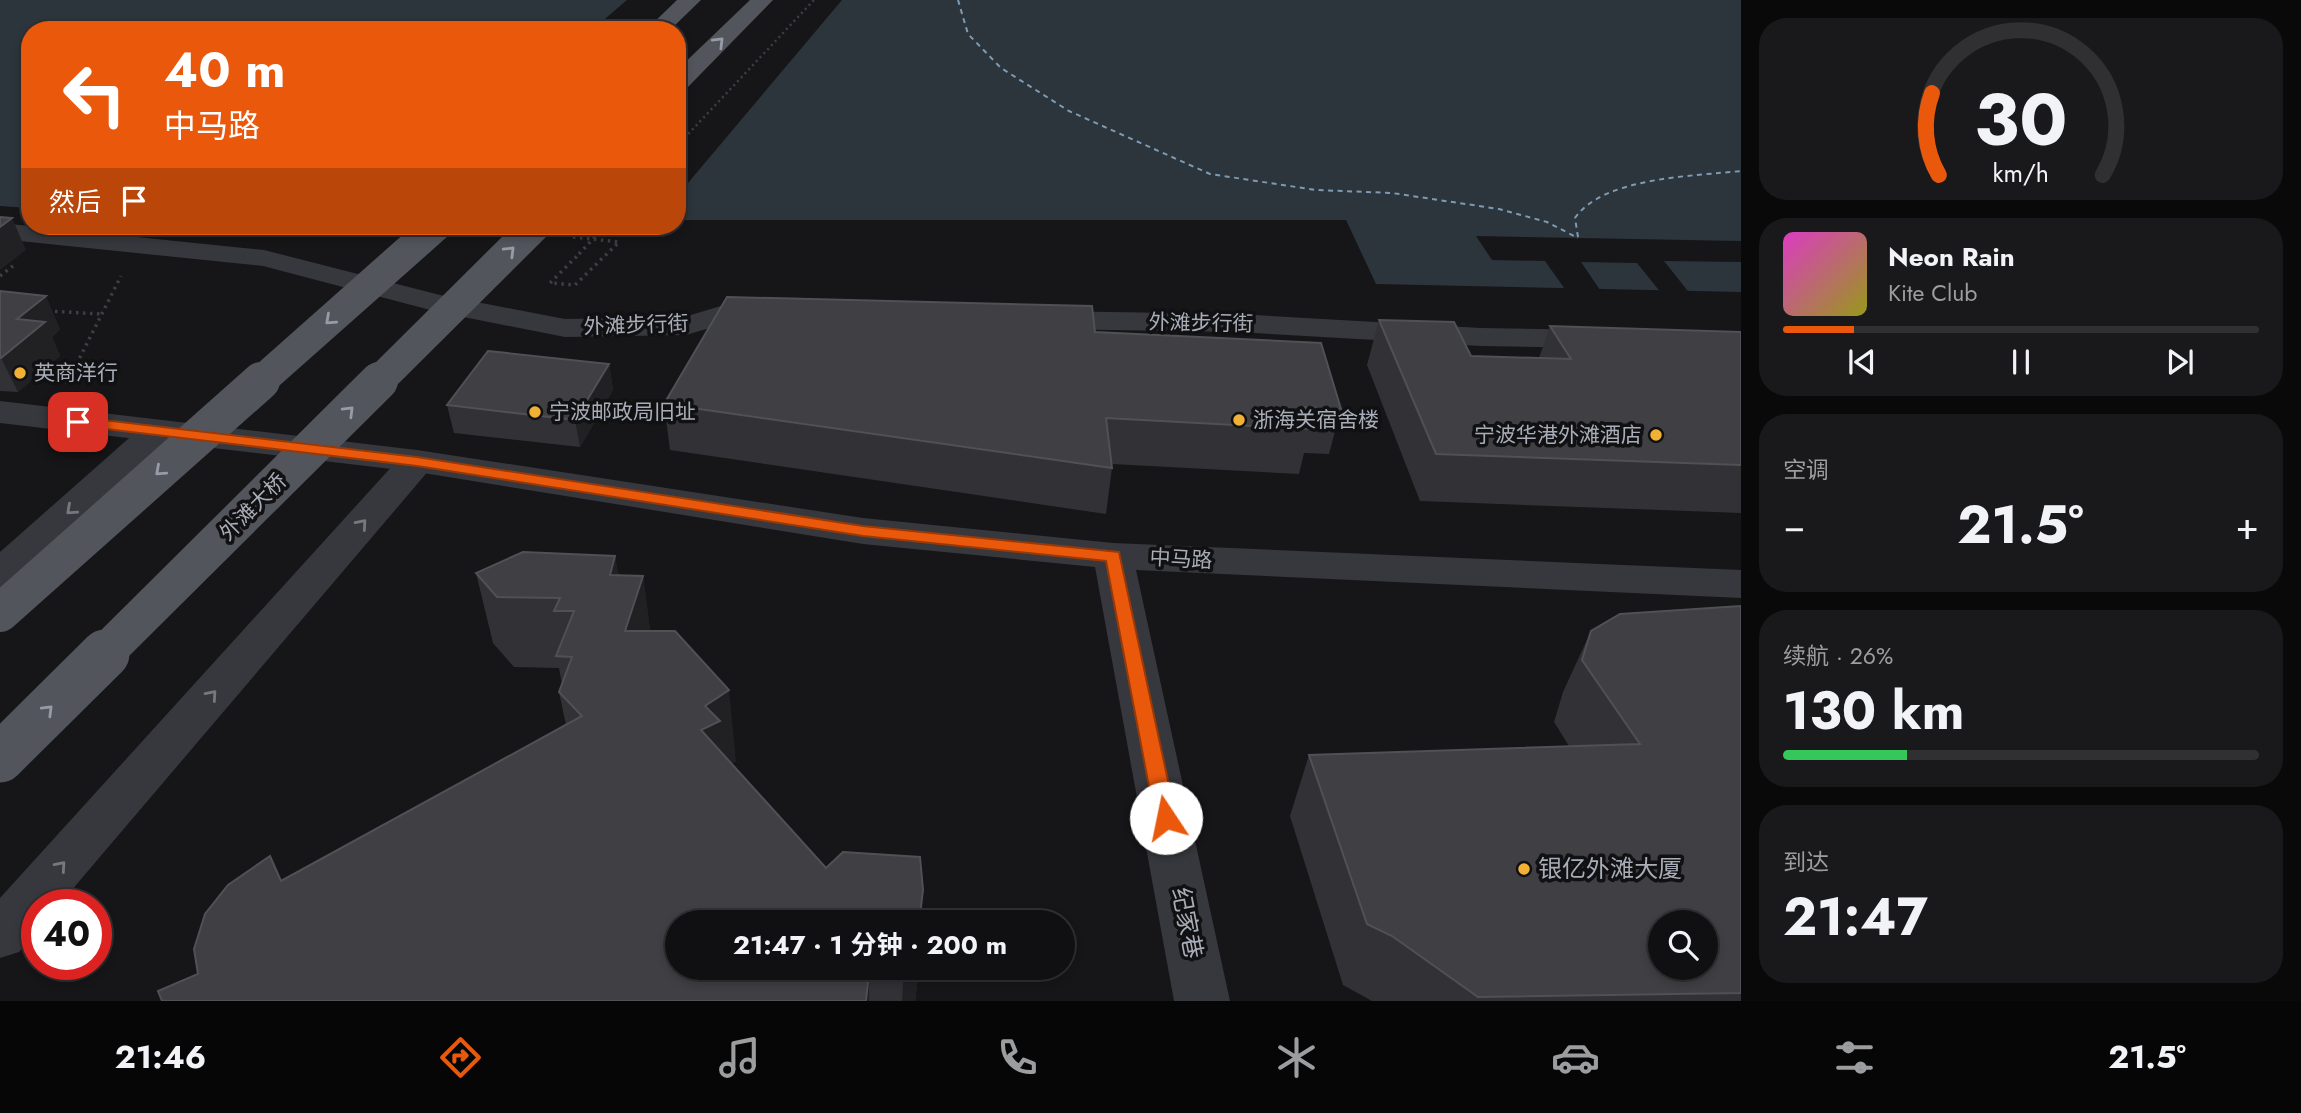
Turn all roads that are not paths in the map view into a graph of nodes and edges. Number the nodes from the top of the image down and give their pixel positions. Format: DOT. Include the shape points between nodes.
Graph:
graph roads {
  1 [pos="690,0"];
  2 [pos="762,0"];
  3 [pos="667,21"];
  4 [pos="686,75"];
  5 [pos="0,231"];
  6 [pos="21,233"];
  7 [pos="37,235"];
  8 [pos="426,235"];
  9 [pos="526,235"];
  10 [pos="790,316"];
  11 [pos="1027,320"];
  12 [pos="1619,339"];
  13 [pos="0,412"];
  14 [pos="158,432"];
  15 [pos="417,461"];
  16 [pos="1113,556"];
  17 [pos="0,574"];
  18 [pos="1741,584"];
  19 [pos="0,613"];
  20 [pos="0,758"];
  21 [pos="0,935"];
  22 [pos="1202,1001"];
  1 -- 3 [label="main road"];
  4 -- 2 [label="main road, one-way"];
  5 -- 6 [label="street, 外滩步行街"];
  7 -- 10 [label="street, 外滩步行街" via="264,258 438,303 565,328 686,326 721,315"];
  8 -- 19 [label="main road, one-way, bridge"];
  20 -- 9 [label="main road, 外滩大桥, one-way, bridge"];
  11 -- 12 [label="street, 外滩步行街" via="1237,323 1482,337"];
  13 -- 14 [label="street, 中马路"];
  14 -- 15 [label="street, 中马路"];
  14 -- 17 [label="street, one-way"];
  15 -- 16 [label="street, 中马路" via="863,531"];
  21 -- 15 [label="street, one-way"];
  16 -- 18 [label="street, 中马路"];
  16 -- 22 [label="street, 纪家巷"];
}
